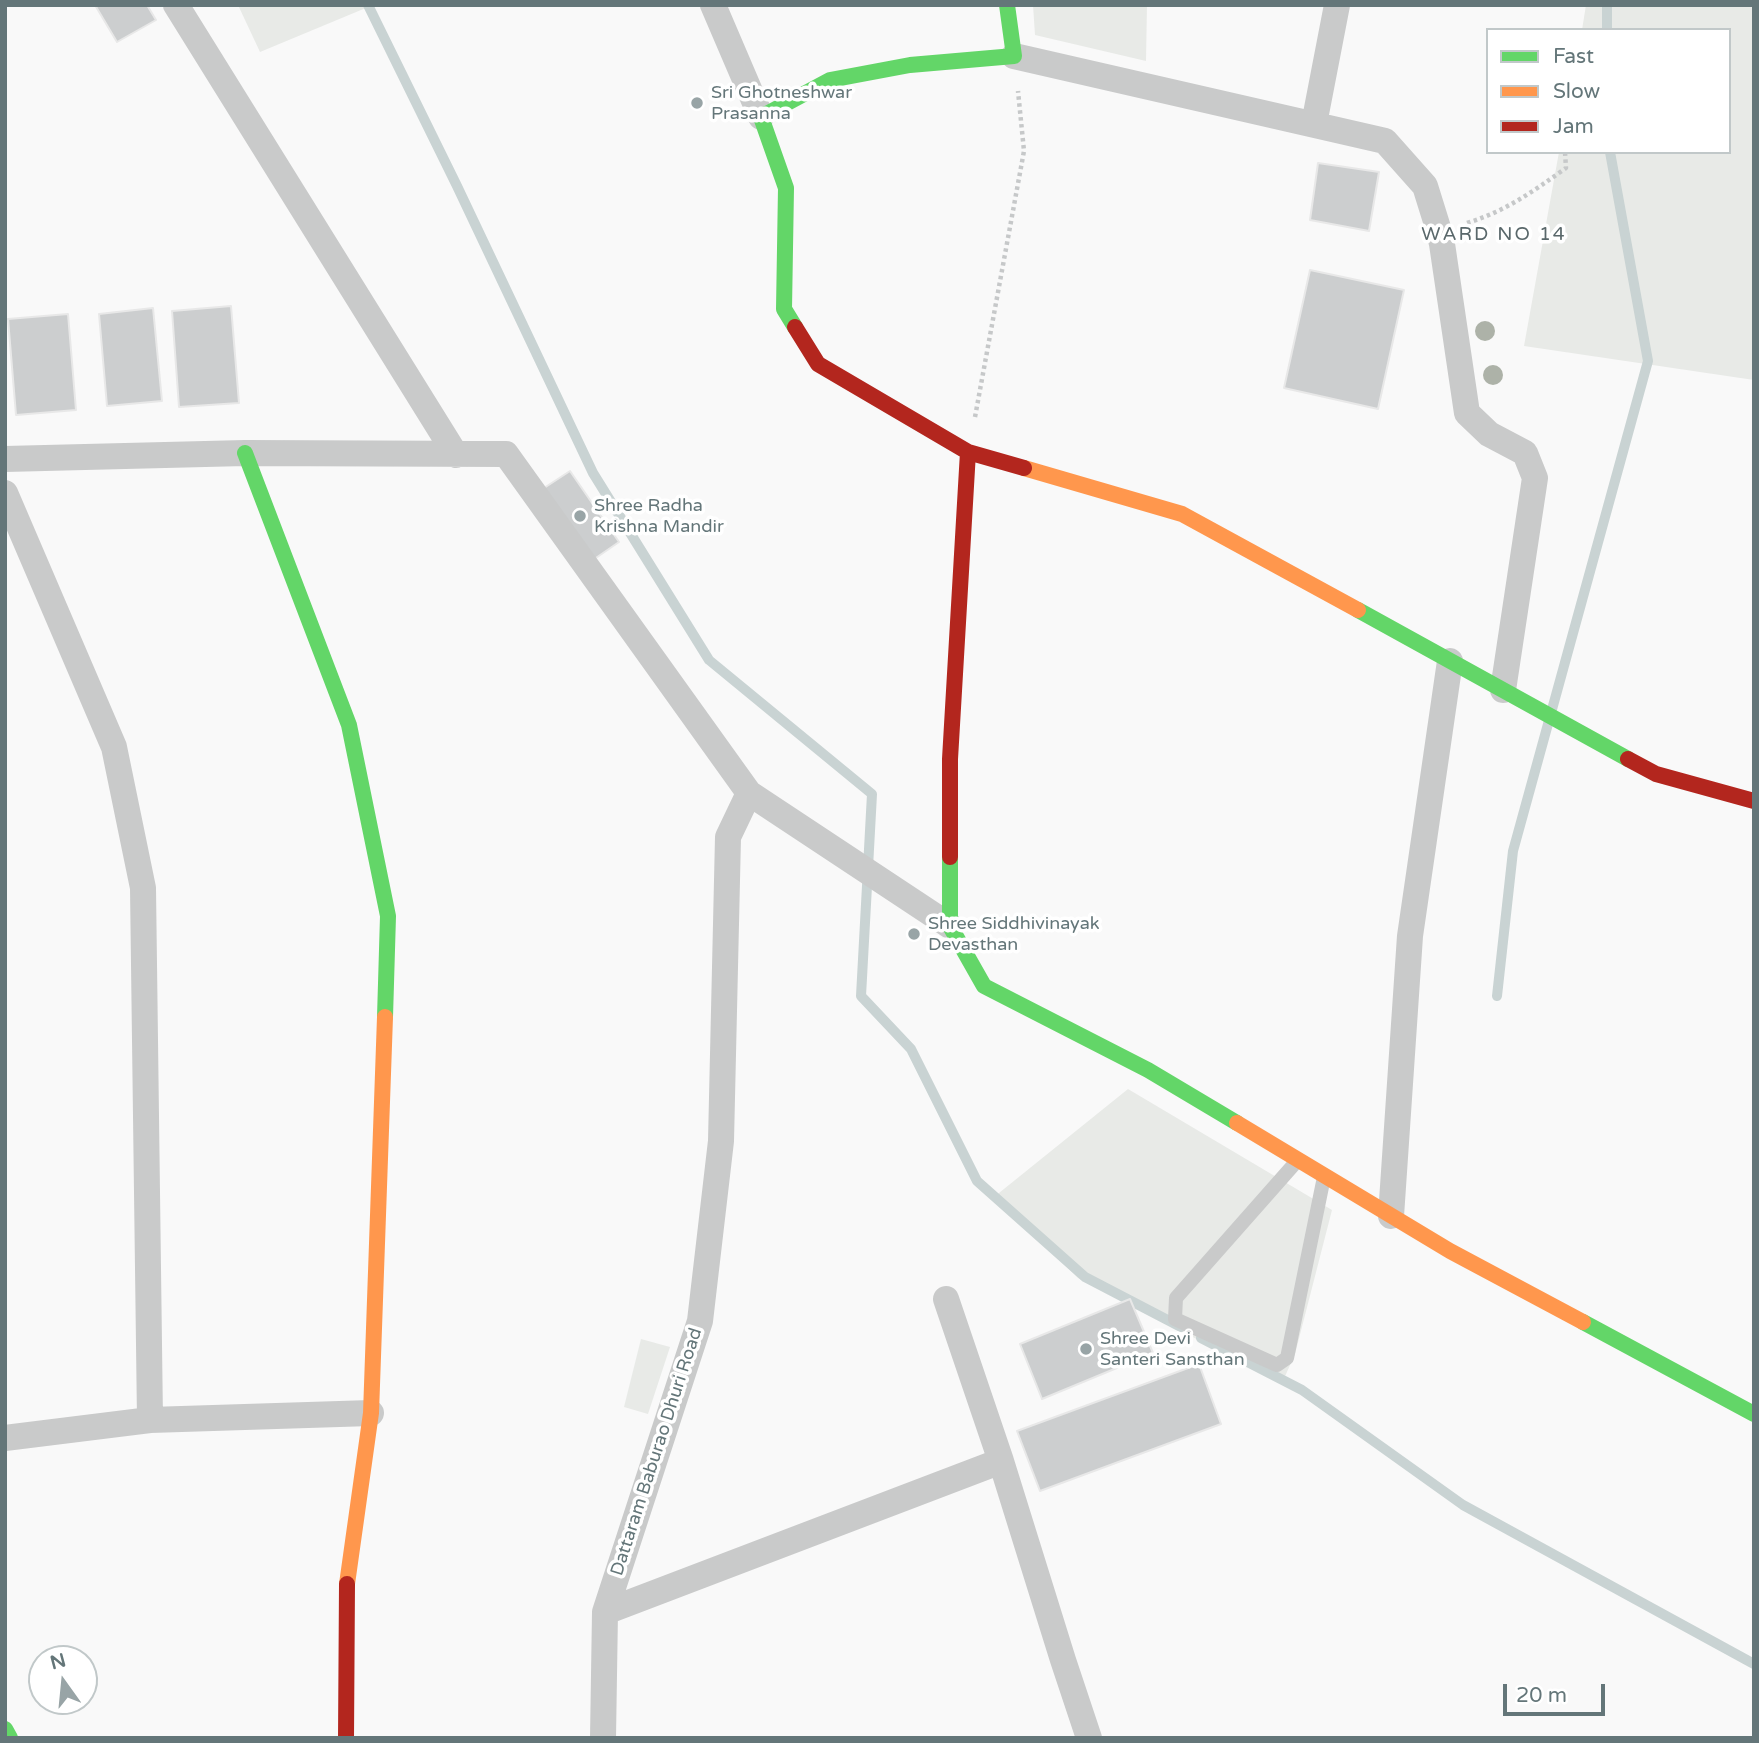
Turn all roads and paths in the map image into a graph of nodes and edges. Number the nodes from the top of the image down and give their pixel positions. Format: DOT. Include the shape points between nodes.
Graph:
graph roads {
  1 [pos="176,5"];
  2 [pos="713,5"];
  3 [pos="1007,5"];
  4 [pos="1337,5"];
  5 [pos="1014,56"];
  6 [pos="761,117"];
  7 [pos="1314,124"];
  8 [pos="1565,154"];
  9 [pos="1439,231"];
  10 [pos="968,452"];
  11 [pos="245,453"];
  12 [pos="456,455"];
  13 [pos="5,459"];
  14 [pos="5,492"];
  15 [pos="1450,661"];
  16 [pos="1503,690"];
  17 [pos="749,793"];
  18 [pos="1754,801"];
  19 [pos="950,926"];
  20 [pos="1298,1160"];
  21 [pos="1325,1176"];
  22 [pos="1391,1216"];
  23 [pos="946,1299"];
  24 [pos="371,1413"];
  25 [pos="1754,1414"];
  26 [pos="150,1420"];
  27 [pos="5,1438"];
  28 [pos="1001,1461"];
  29 [pos="605,1612"];
  30 [pos="5,1729"];
  31 [pos="10,1738"];
  32 [pos="346,1738"];
  33 [pos="603,1738"];
  34 [pos="1089,1738"];
  1 -- 12 [label="street"];
  2 -- 6 [label="street"];
  3 -- 5 [label="street"];
  4 -- 7 [label="street"];
  5 -- 6 [label="street" via="910,65 830,80"];
  5 -- 7 [label="street"];
  5 -- 10 [label="path" via="1024,150"];
  6 -- 10 [label="street" via="786,188 784,309 818,365"];
  7 -- 9 [label="street" via="1385,141 1425,186"];
  8 -- 9 [label="path" via="1566,168 1524,198 1489,217"];
  9 -- 16 [label="street" via="1467,413 1489,434 1525,453 1535,478"];
  10 -- 15 [label="street" via="1182,514"];
  10 -- 19 [label="street" via="950,759"];
  11 -- 12 [label="street"];
  11 -- 13 [label="street"];
  11 -- 24 [label="street" via="349,725 388,916"];
  12 -- 17 [label="street" via="506,454"];
  14 -- 26 [label="street" via="114,747 143,888"];
  15 -- 16 [label="street"];
  15 -- 22 [label="street" via="1410,936"];
  16 -- 18 [label="street" via="1656,774"];
  17 -- 19 [label="street"];
  17 -- 29 [label="street, Dattaram Baburao Dhuri Road" via="728,837 721,1141 700,1321"];
  19 -- 20 [label="street" via="984,986 1148,1070"];
  20 -- 21 [label="street"];
  20 -- 21 [label="lane" via="1176,1298 1175,1319 1277,1364 1287,1359"];
  21 -- 22 [label="street"];
  22 -- 25 [label="street"];
  23 -- 28 [label="street"];
  24 -- 26 [label="street"];
  24 -- 32 [label="street" via="347,1578"];
  26 -- 27 [label="street"];
  28 -- 29 [label="street"];
  28 -- 34 [label="street"];
  29 -- 33 [label="street, Dattaram Baburao Dhuri Road"];
  30 -- 31 [label="street"];
}
